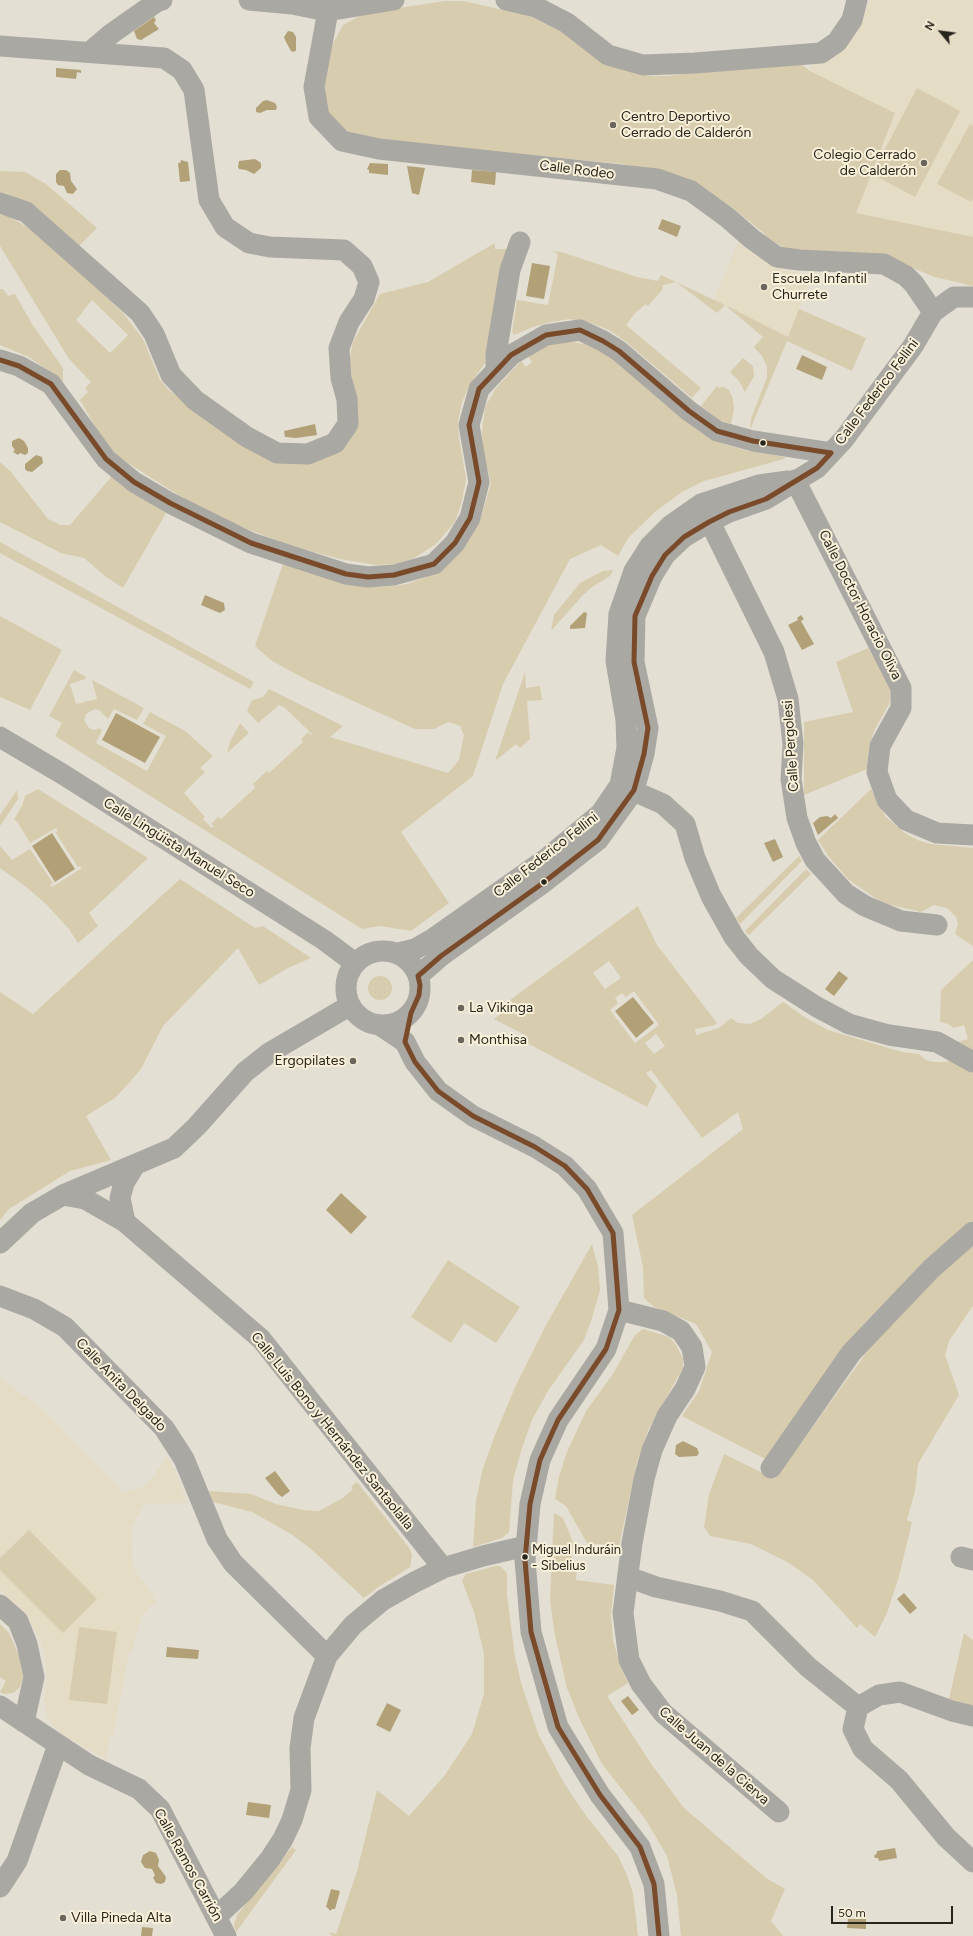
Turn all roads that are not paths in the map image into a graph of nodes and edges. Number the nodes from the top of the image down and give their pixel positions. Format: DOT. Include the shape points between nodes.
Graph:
graph roads {
  1 [pos="162,0"];
  2 [pos="249,0"];
  3 [pos="394,0"];
  4 [pos="506,0"];
  5 [pos="857,0"];
  6 [pos="329,3"];
  7 [pos="0,46"];
  8 [pos="90,52"];
  9 [pos="0,203"];
  10 [pos="520,242"];
  11 [pos="973,296"];
  12 [pos="933,312"];
  13 [pos="0,360"];
  14 [pos="496,369"];
  15 [pos="831,452"];
  16 [pos="795,480"];
  17 [pos="705,513"];
  18 [pos="0,737"];
  19 [pos="627,788"];
  20 [pos="973,835"];
  21 [pos="937,926"];
  22 [pos="398,953"];
  23 [pos="355,963"];
  24 [pos="418,976"];
  25 [pos="349,1006"];
  26 [pos="411,1013"];
  27 [pos="381,1026"];
  28 [pos="405,1042"];
  29 [pos="973,1062"];
  30 [pos="135,1165"];
  31 [pos="95,1181"];
  32 [pos="63,1195"];
  33 [pos="104,1209"];
  34 [pos="125,1222"];
  35 [pos="973,1232"];
  36 [pos="0,1243"];
  37 [pos="0,1296"];
  38 [pos="619,1310"];
  39 [pos="771,1468"];
  40 [pos="526,1546"];
  41 [pos="443,1568"];
  42 [pos="628,1577"];
  43 [pos="0,1605"];
  44 [pos="327,1656"];
  45 [pos="0,1706"];
  46 [pos="858,1707"];
  47 [pos="973,1716"];
  48 [pos="24,1722"];
  49 [pos="58,1744"];
  50 [pos="779,1812"];
  51 [pos="973,1862"];
  52 [pos="0,1887"];
  53 [pos="217,1916"];
  54 [pos="226,1936"];
  55 [pos="658,1936"];
  1 -- 8 [label="street" via="111,34"];
  2 -- 6 [label="street" via="292,4"];
  3 -- 6 [label="street"];
  4 -- 5 [label="street" via="536,7 567,23 608,54 643,66 821,53 837,42 852,20"];
  6 -- 12 [label="street, Calle Rodeo" via="314,87 320,117 342,141 379,148 657,179 691,191 777,257 884,264 906,276"];
  7 -- 8 [label="street"];
  8 -- 9 [label="street" via="164,58 182,70 194,90 209,200 225,227 249,243 270,247 344,250 362,266 369,282 364,299 349,322 339,348 348,424 336,443 308,454 277,453 247,437 195,400 171,375 154,334 140,313 26,212"];
  10 -- 14 [label="street" via="510,270 496,354"];
  11 -- 12 [label="street" via="954,297"];
  12 -- 15 [label="street, Calle Federico Fellini" via="913,346 844,439"];
  13 -- 14 [label="street" via="19,366 51,384 106,459 134,482 251,543 346,574 368,577 394,575 434,564 455,543 470,518 479,482 470,425 479,389"];
  14 -- 15 [label="street" via="511,355 546,335 580,330 619,350 689,411 717,431 753,441"];
  15 -- 16 [label="street, Calle Federico Fellini" via="817,468"];
  16 -- 17 [label="street, Calle Federico Fellini" via="760,485"];
  16 -- 20 [label="street, Calle Doctor Horacio Oliva" via="901,688 901,708 883,740 877,772 887,800 906,820 937,833"];
  17 -- 19 [label="street, Calle Federico Fellini" via="671,525 650,546 634,570 619,614 616,661 626,720"];
  17 -- 21 [label="street, Calle Pergolesi" via="774,652 788,699 793,744 791,778 797,818 812,854 846,894 865,906 901,921"];
  18 -- 23 [label="street, Calle Lingüista Manuel Seco" via="324,940"];
  19 -- 22 [label="street, Calle Federico Fellini" via="547,858 431,940 415,949"];
  19 -- 24 [label="street, Calle Federico Fellini" via="598,840 441,956"];
  19 -- 29 [label="street" via="663,804 685,824 695,858 711,896 734,937 773,979 849,1024 889,1035 937,1042"];
  22 -- 23 [label="street" via="377,951 367,954"];
  22 -- 24 [label="street" via="414,967"];
  23 -- 25 [label="street" via="345,985"];
  24 -- 26 [label="street" via="419,995"];
  25 -- 27 [label="street" via="364,1021"];
  25 -- 30 [label="street" via="269,1053 245,1072 174,1148"];
  26 -- 27 [label="street" via="398,1022"];
  26 -- 28 [label="street"];
  27 -- 28 [label="street"];
  28 -- 38 [label="street" via="415,1062 438,1091 473,1116 535,1147 565,1166 587,1190 612,1233"];
  30 -- 31 [label="street"];
  30 -- 34 [label="street" via="124,1183 120,1198"];
  31 -- 32 [label="street"];
  31 -- 33 [label="street"];
  31 -- 34 [label="street, Calle Luis Bono y Hernández Santaolalla"];
  32 -- 33 [label="street, Calle Luis Bono y Hernández Santaolalla" via="85,1199"];
  32 -- 36 [label="street" via="32,1213"];
  33 -- 34 [label="street, Calle Luis Bono y Hernández Santaolalla"];
  34 -- 41 [label="street, Calle Luis Bono y Hernández Santaolalla" via="261,1339"];
  35 -- 39 [label="street" via="931,1269 851,1353"];
  37 -- 44 [label="street, Calle Anita Delgado" via="34,1309 65,1327 164,1428 184,1460 217,1540 233,1563"];
  38 -- 40 [label="street" via="606,1349 558,1420 540,1460 530,1504"];
  38 -- 42 [label="street, Calle Juan de la Cierva" via="663,1321 680,1331 692,1347 694,1367 652,1450 644,1479"];
  40 -- 41 [label="street"];
  40 -- 55 [label="street" via="531,1632 558,1726 600,1795 640,1847 654,1884"];
  41 -- 44 [label="street" via="383,1600 353,1626"];
  42 -- 46 [label="street" via="656,1587 752,1611 808,1667"];
  42 -- 50 [label="street, Calle Juan de la Cierva" via="623,1613 629,1660 641,1684 663,1713"];
  43 -- 48 [label="street" via="18,1621 27,1644 34,1677"];
  44 -- 53 [label="street" via="304,1718 300,1748 301,1790 292,1820 270,1859"];
  45 -- 48 [label="street, Calle Ramos Carrión"];
  46 -- 47 [label="street" via="879,1695 900,1692"];
  46 -- 51 [label="street" via="853,1729 863,1749 899,1780 946,1837"];
  48 -- 49 [label="street, Calle Ramos Carrión"];
  49 -- 52 [label="street" via="17,1860"];
  49 -- 53 [label="street, Calle Ramos Carrión" via="89,1765 140,1789 160,1809"];
  53 -- 54 [label="street, Calle Ramos Carrión"];
}
